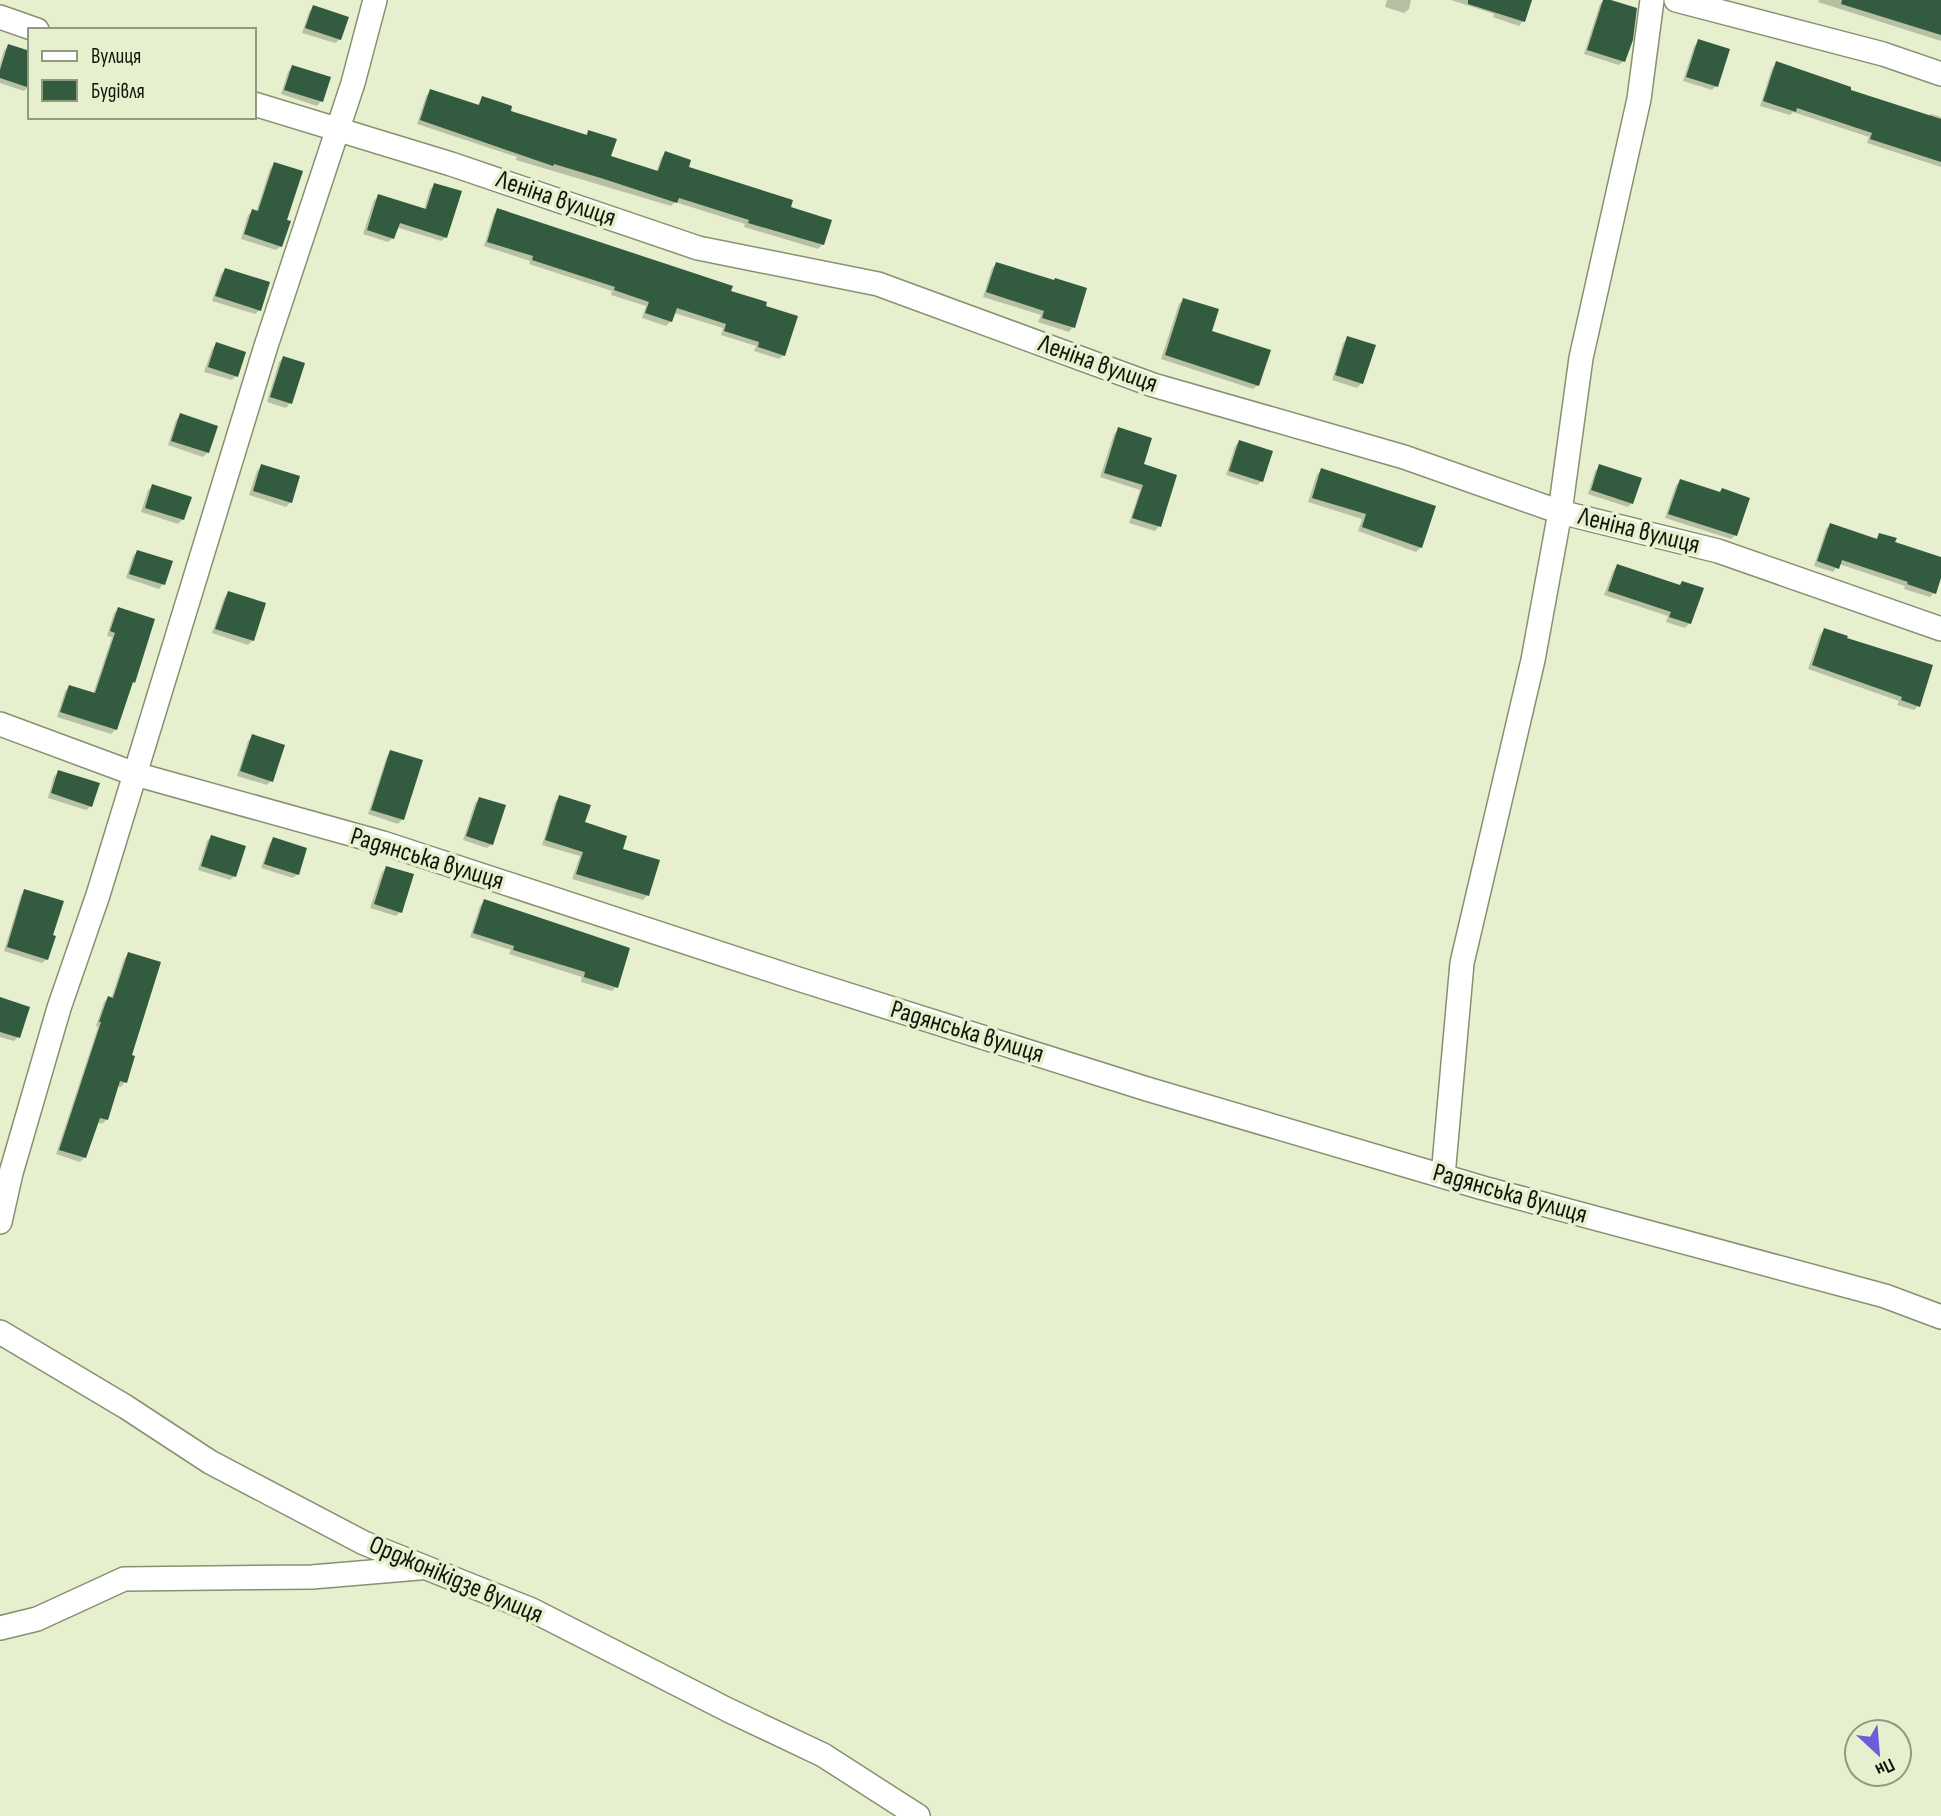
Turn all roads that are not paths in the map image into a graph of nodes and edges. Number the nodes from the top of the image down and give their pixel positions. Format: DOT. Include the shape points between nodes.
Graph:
graph roads {
  1 [pos="375,0"];
  2 [pos="1652,0"];
  3 [pos="1676,0"];
  4 [pos="0,17"];
  5 [pos="31,28"];
  6 [pos="1941,74"];
  7 [pos="256,105"];
  8 [pos="338,128"];
  9 [pos="1560,512"];
  10 [pos="1941,629"];
  11 [pos="0,724"];
  12 [pos="135,774"];
  13 [pos="1443,1176"];
  14 [pos="0,1222"];
  15 [pos="1941,1317"];
  16 [pos="0,1332"];
  17 [pos="426,1567"];
  18 [pos="0,1628"];
  19 [pos="918,1816"];
  1 -- 8 [label="street"];
  2 -- 9 [label="street" via="1639,99 1581,358"];
  3 -- 6 [label="street" via="1884,54"];
  4 -- 5 [label="street"];
  7 -- 8 [label="street, Леніна вулиця"];
  8 -- 9 [label="street, Леніна вулиця" via="698,247 878,284 1153,385 1404,457"];
  8 -- 12 [label="street"];
  9 -- 10 [label="street, Леніна вулиця" via="1718,551"];
  9 -- 13 [label="street" via="1533,660 1462,963"];
  11 -- 12 [label="street, Радянська вулиця"];
  12 -- 13 [label="street, Радянська вулиця" via="383,843 1134,1085"];
  12 -- 14 [label="street" via="10,1173"];
  13 -- 15 [label="street, Радянська вулиця" via="1885,1296"];
  16 -- 17 [label="street, Орджонікідзе вулиця" via="210,1462 364,1543"];
  17 -- 18 [label="street" via="312,1577 124,1579 37,1619"];
  17 -- 19 [label="street, Орджонікідзе вулиця" via="532,1609 823,1755"];
}
